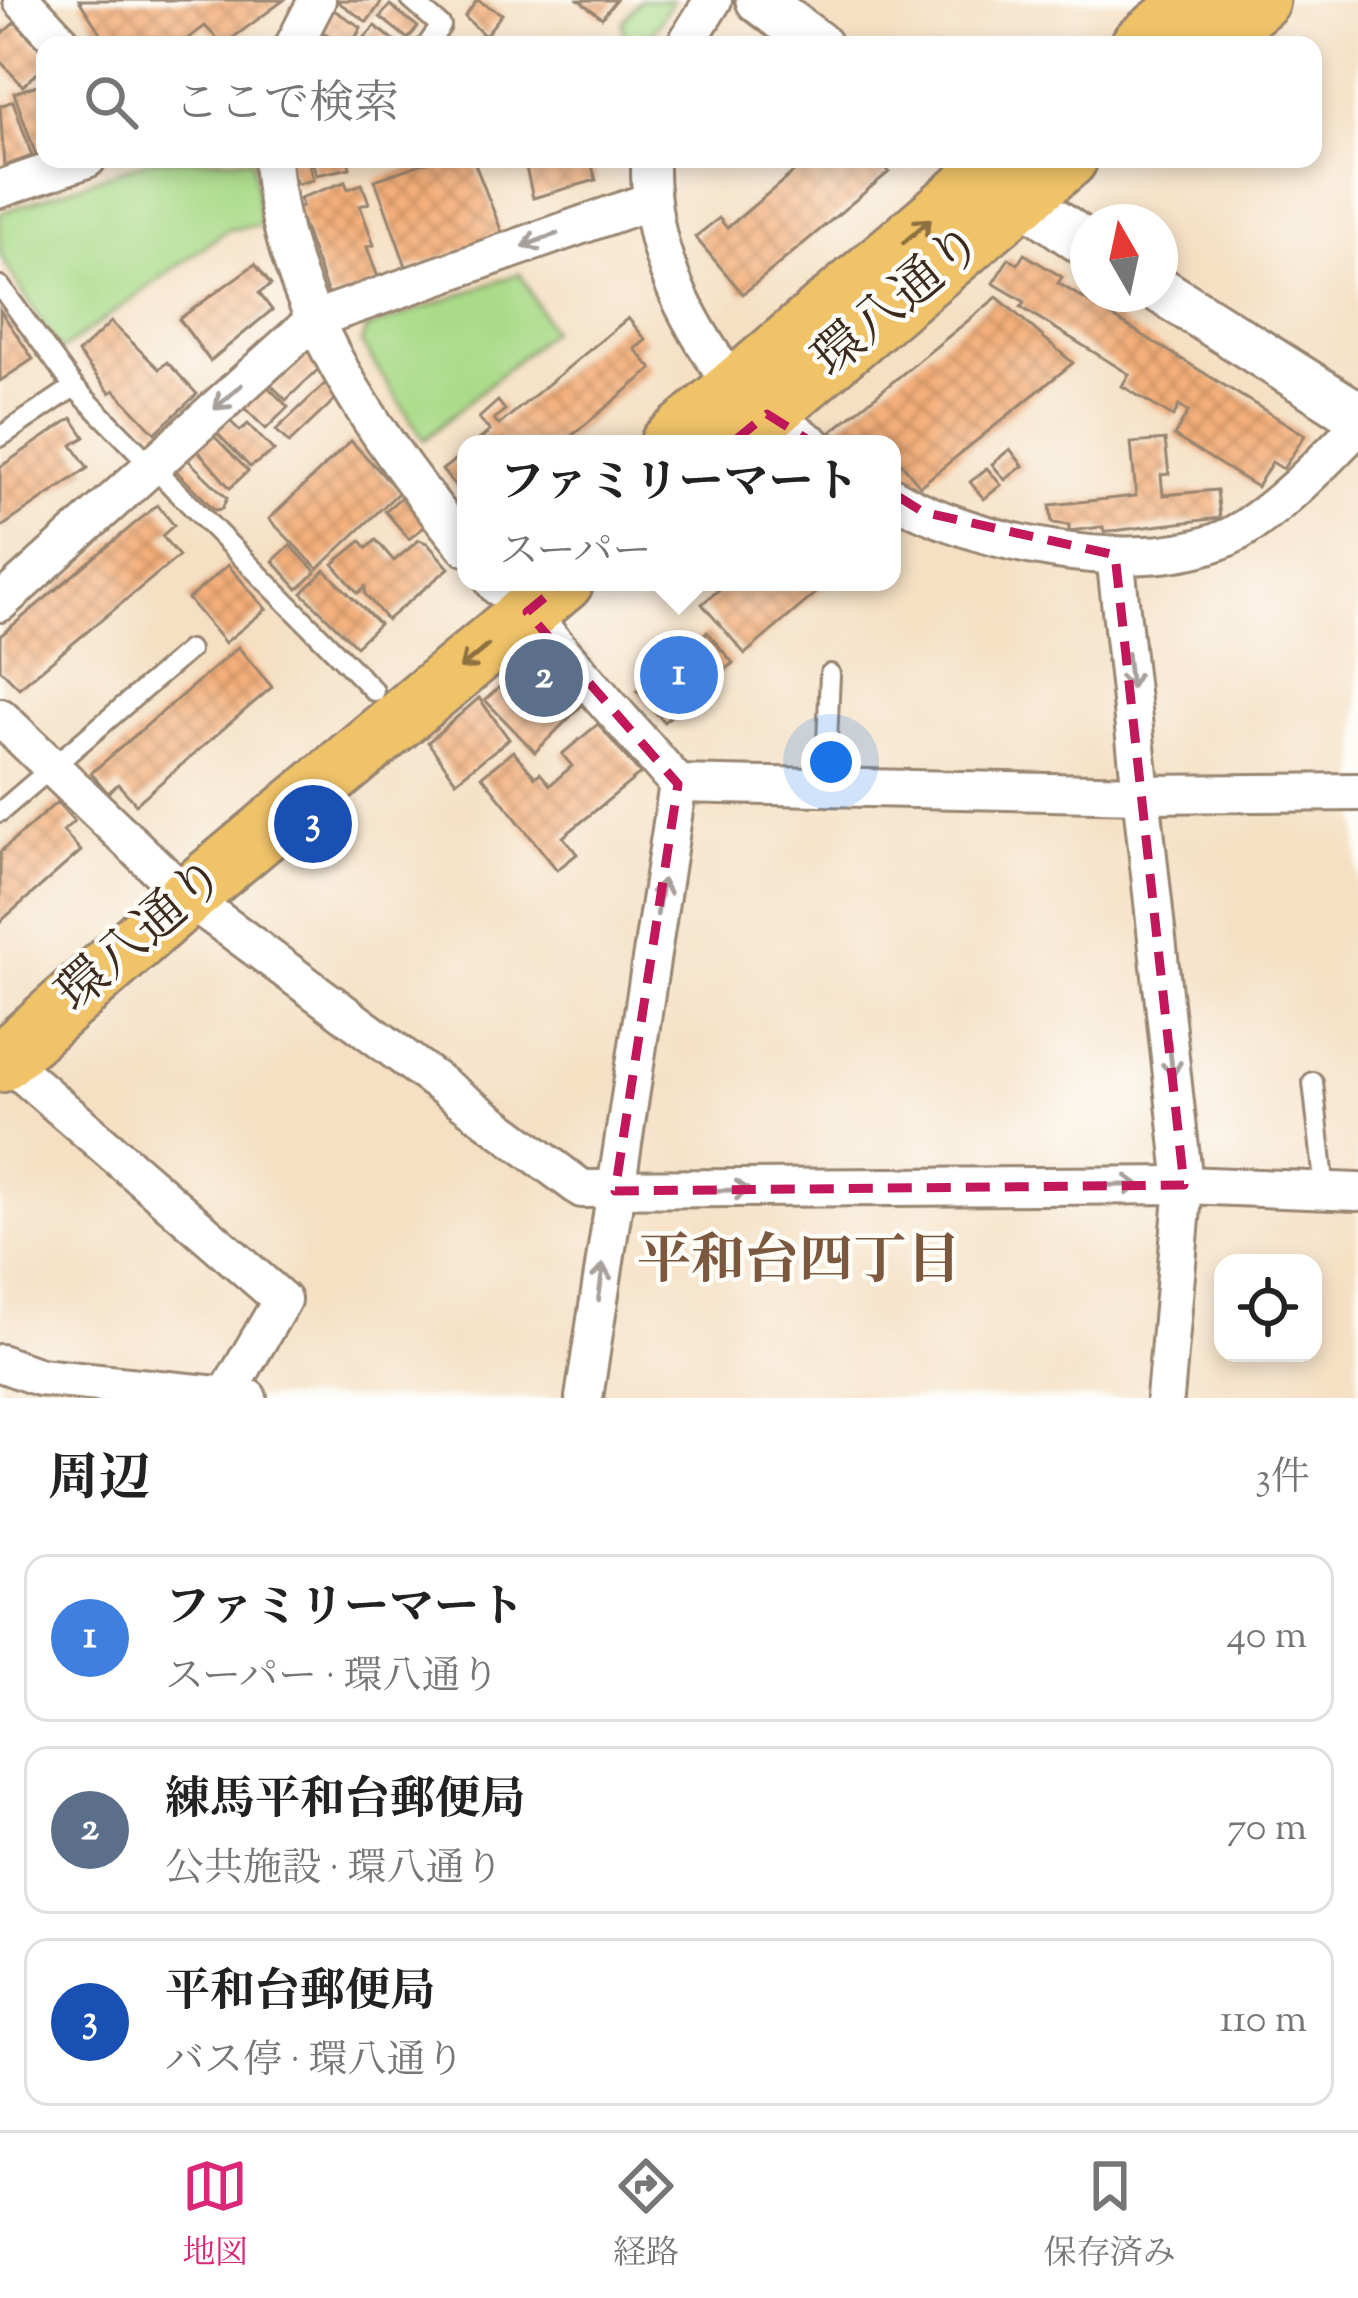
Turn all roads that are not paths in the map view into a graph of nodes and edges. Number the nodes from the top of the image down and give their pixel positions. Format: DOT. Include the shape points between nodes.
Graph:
graph roads {
  1 [pos="22,0"];
  2 [pos="317,0"];
  3 [pos="410,0"];
  4 [pos="713,0"];
  5 [pos="759,0"];
  6 [pos="1195,0"];
  7 [pos="1260,0"];
  8 [pos="56,36"];
  9 [pos="299,36"];
  10 [pos="434,36"];
  11 [pos="691,36"];
  12 [pos="806,36"];
  13 [pos="1151,36"];
  14 [pos="1217,36"];
  15 [pos="61,168"];
  16 [pos="273,168"];
  17 [pos="650,168"];
  18 [pos="994,173"];
  19 [pos="0,189"];
  20 [pos="650,201"];
  21 [pos="1070,231"];
  22 [pos="0,286"];
  23 [pos="1178,301"];
  24 [pos="316,320"];
  25 [pos="74,387"];
  26 [pos="1358,415"];
  27 [pos="761,423"];
  28 [pos="1358,425"];
  29 [pos="708,435"];
  30 [pos="0,437"];
  31 [pos="151,467"];
  32 [pos="901,500"];
  33 [pos="457,525"];
  34 [pos="1115,555"];
  35 [pos="498,591"];
  36 [pos="499,591"];
  37 [pos="517,591"];
  38 [pos="0,602"];
  39 [pos="189,650"];
  40 [pos="830,674"];
  41 [pos="374,691"];
  42 [pos="0,718"];
  43 [pos="51,767"];
  44 [pos="678,784"];
  45 [pos="825,787"];
  46 [pos="1358,792"];
  47 [pos="1142,794"];
  48 [pos="0,812"];
  49 [pos="173,884"];
  50 [pos="2,1045"];
  51 [pos="1313,1082"];
  52 [pos="1184,1185"];
  53 [pos="615,1191"];
  54 [pos="1342,1192"];
  55 [pos="0,1363"];
  56 [pos="29,1388"];
  57 [pos="237,1397"];
  58 [pos="584,1398"];
  59 [pos="1165,1398"];
  1 -- 8 [label="street"];
  2 -- 9 [label="street"];
  3 -- 10 [label="lane" via="441,26"];
  4 -- 11 [label="street"];
  5 -- 12 [label="street"];
  6 -- 13 [label="main road"];
  7 -- 14 [label="main road"];
  15 -- 19 [label="street"];
  16 -- 24 [label="street" via="284,235"];
  17 -- 20 [label="street"];
  18 -- 21 [label="street"];
  18 -- 27 [label="main road, 環八通り"];
  20 -- 24 [label="street, one-way"];
  20 -- 27 [label="street" via="674,292"];
  22 -- 25 [label="lane"];
  23 -- 26 [label="street"];
  24 -- 31 [label="street, one-way"];
  24 -- 33 [label="street" via="395,458"];
  25 -- 30 [label="lane"];
  25 -- 31 [label="lane"];
  27 -- 29 [label="main road, 環八通り"];
  28 -- 34 [label="street" via="1240,531 1188,551"];
  31 -- 38 [label="street"];
  31 -- 41 [label="lane"];
  32 -- 34 [label="street" via="977,530"];
  34 -- 47 [label="street, one-way"];
  35 -- 41 [label="main road, 環八通り"];
  36 -- 49 [label="main road, 環八通り, one-way"];
  37 -- 44 [label="street"];
  39 -- 43 [label="lane"];
  40 -- 45 [label="lane"];
  41 -- 49 [label="main road, 環八通り"];
  42 -- 43 [label="street"];
  43 -- 48 [label="lane"];
  43 -- 49 [label="street"];
  44 -- 45 [label="street"];
  53 -- 44 [label="street, one-way"];
  45 -- 47 [label="street"];
  46 -- 47 [label="street"];
  47 -- 52 [label="street, one-way"];
  49 -- 50 [label="main road, 環八通り"];
  49 -- 53 [label="street" via="582,1189"];
  50 -- 57 [label="street" via="282,1300"];
  51 -- 54 [label="lane"];
  53 -- 52 [label="street, one-way"];
  52 -- 54 [label="street"];
  52 -- 59 [label="street"];
  58 -- 53 [label="street, one-way"];
  55 -- 56 [label="street"];
  56 -- 57 [label="street"];
}
